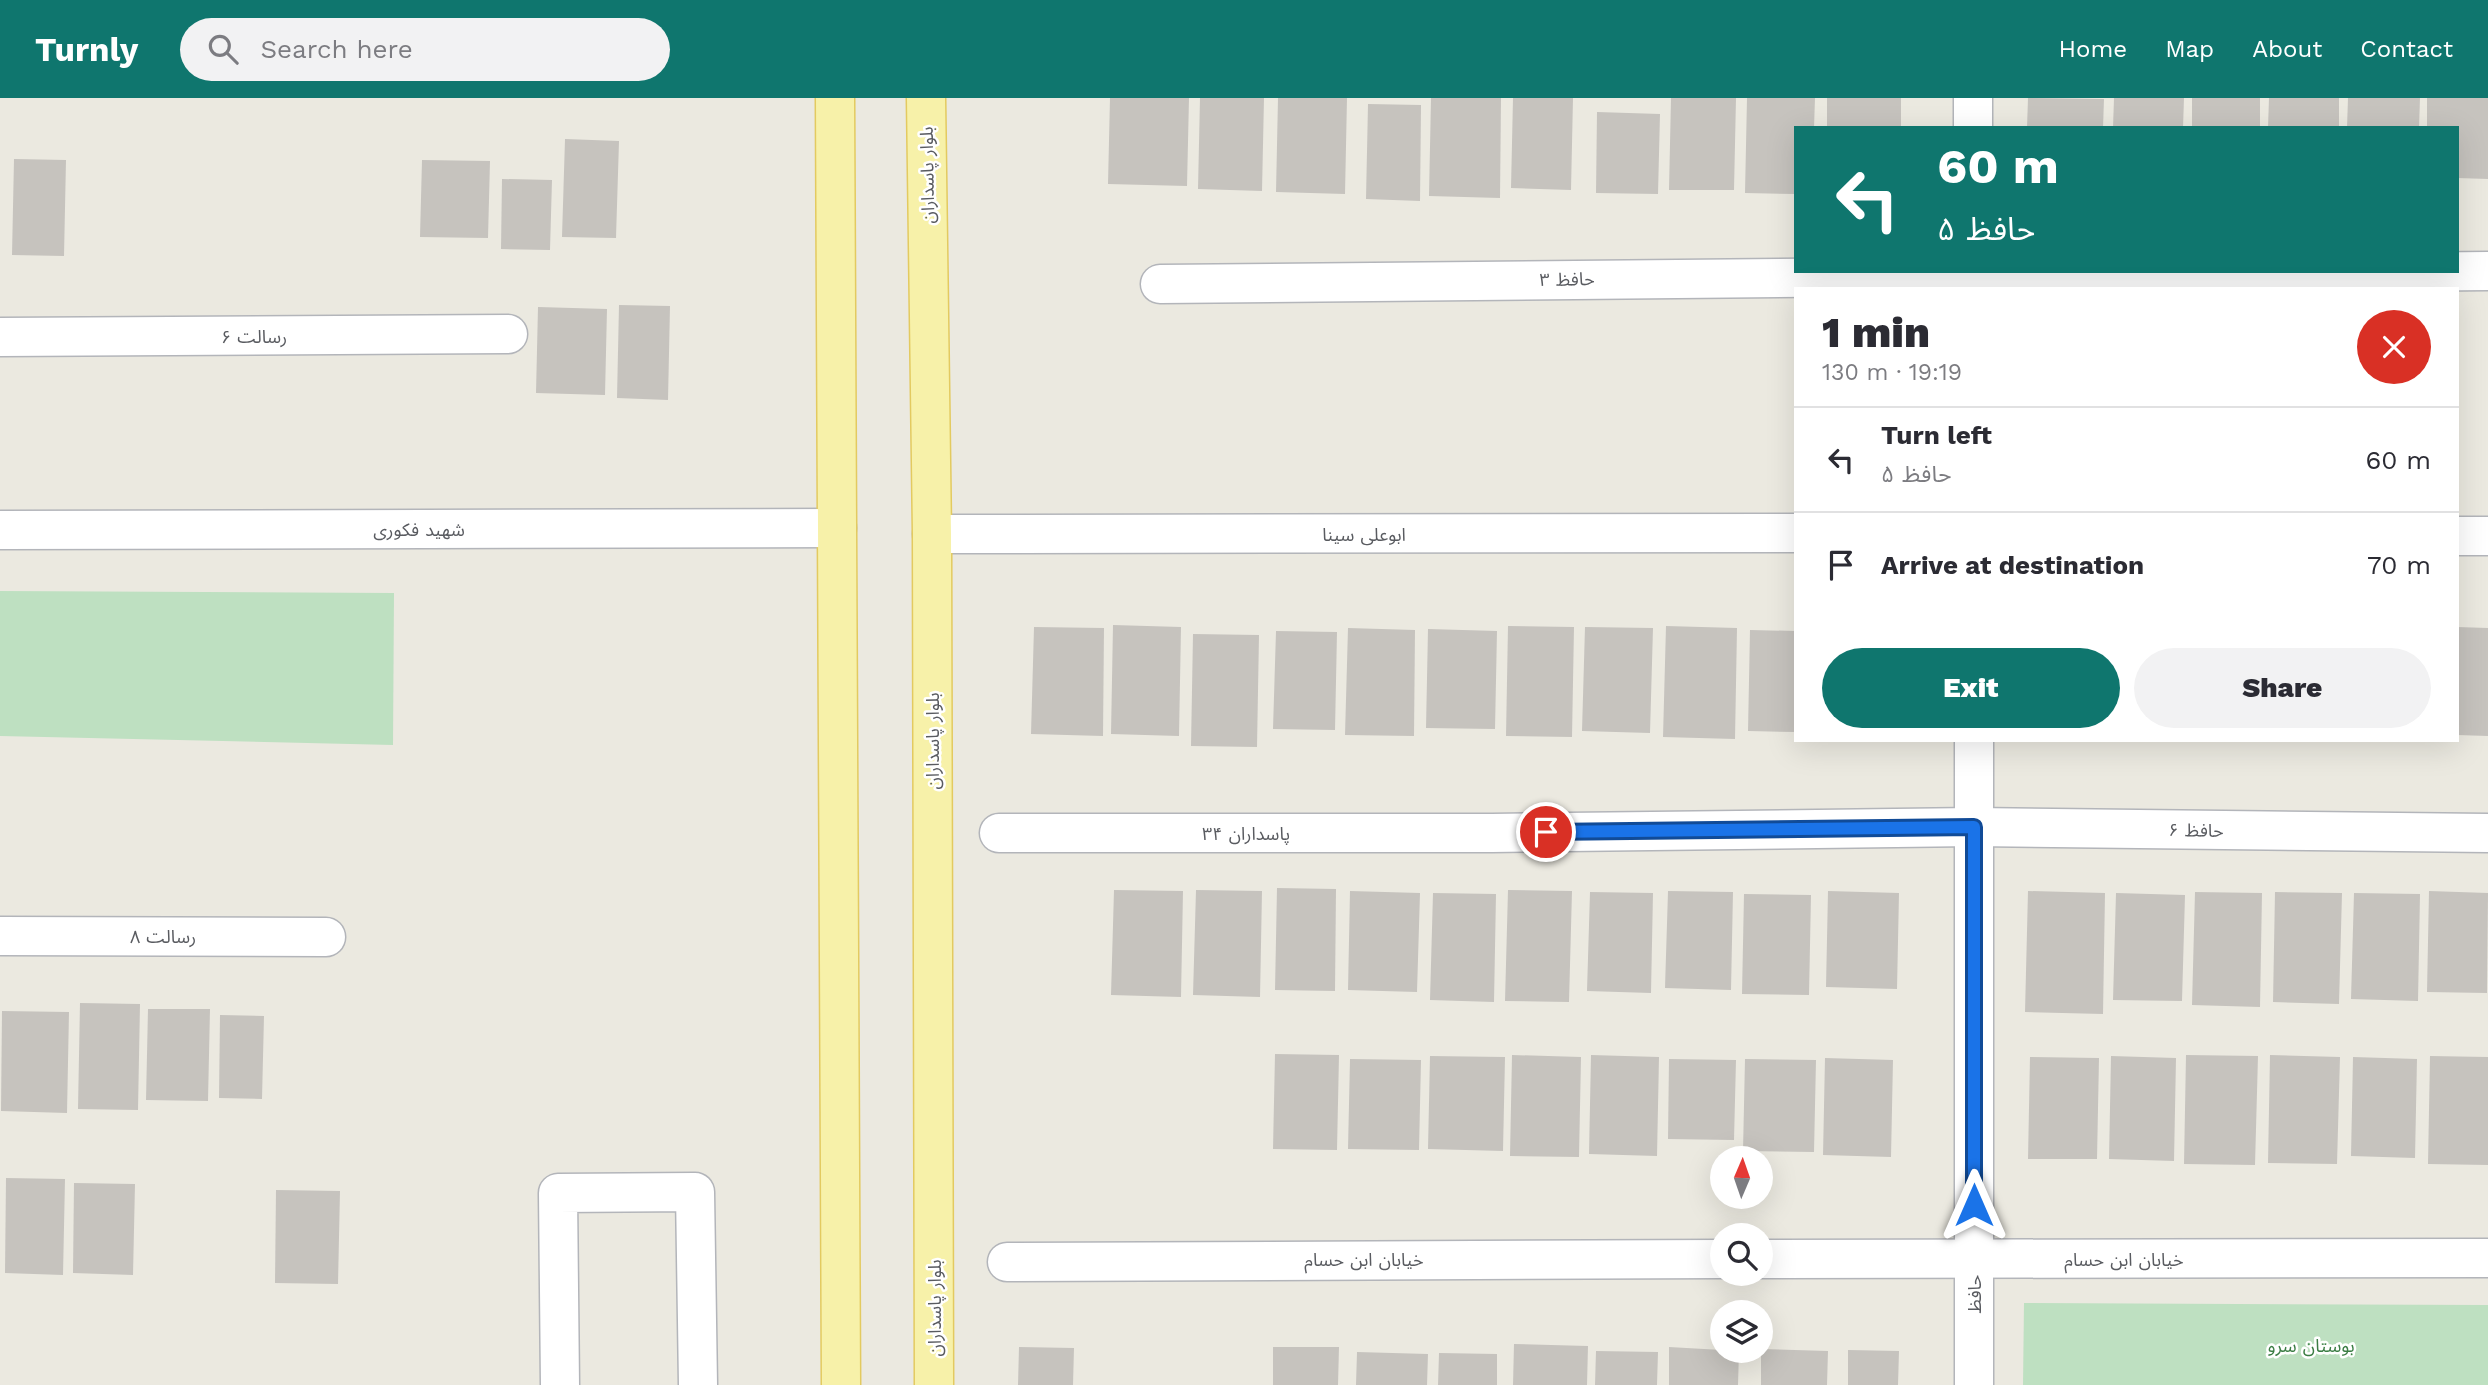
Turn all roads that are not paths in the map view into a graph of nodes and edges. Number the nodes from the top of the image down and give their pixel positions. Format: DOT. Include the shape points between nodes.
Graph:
graph roads {
  1 [pos="835,98"];
  2 [pos="926,98"];
  3 [pos="1973,98"];
  4 [pos="1973,126"];
  5 [pos="2459,271"];
  6 [pos="2488,271"];
  7 [pos="2335,273"];
  8 [pos="1973,278"];
  9 [pos="1160,284"];
  10 [pos="508,334"];
  11 [pos="0,337"];
  12 [pos="838,528"];
  13 [pos="0,530"];
  14 [pos="1794,533"];
  15 [pos="932,534"];
  16 [pos="2459,536"];
  17 [pos="2488,536"];
  18 [pos="1974,742"];
  19 [pos="1974,827"];
  20 [pos="999,833"];
  21 [pos="1492,833"];
  22 [pos="2488,833"];
  23 [pos="0,936"];
  24 [pos="326,937"];
  25 [pos="2488,1258"];
  26 [pos="1710,1259"];
  27 [pos="1773,1259"];
  28 [pos="1974,1259"];
  29 [pos="1007,1262"];
  30 [pos="560,1385"];
  31 [pos="698,1385"];
  32 [pos="841,1385"];
  33 [pos="934,1385"];
  34 [pos="1974,1385"];
  1 -- 12 [label="main road"];
  2 -- 15 [label="main road, بلوار پاسداران"];
  3 -- 4 [label="street"];
  5 -- 6 [label="street, حافظ ۳"];
  7 -- 8 [label="street, حافظ ۳"];
  8 -- 9 [label="street, حافظ ۳"];
  10 -- 11 [label="street, رسالت ۶"];
  12 -- 13 [label="street, شهید فکوری"];
  12 -- 32 [label="main road"];
  14 -- 15 [label="street, ابوعلی سینا"];
  15 -- 33 [label="main road, بلوار پاسداران"];
  16 -- 17 [label="street"];
  18 -- 19 [label="street, حافظ"];
  19 -- 21 [label="street, حافظ ۶"];
  19 -- 22 [label="street, حافظ ۶"];
  19 -- 28 [label="street, حافظ"];
  20 -- 21 [label="street, پاسداران ۳۴"];
  23 -- 24 [label="street, رسالت ۸"];
  25 -- 28 [label="street, خیابان ابن حسام"];
  26 -- 29 [label="street, خیابان ابن حسام"];
  27 -- 28 [label="street, خیابان ابن حسام"];
  28 -- 34 [label="street, حافظ"];
  30 -- 31 [label="street" via="558,1193 695,1192"];
}
